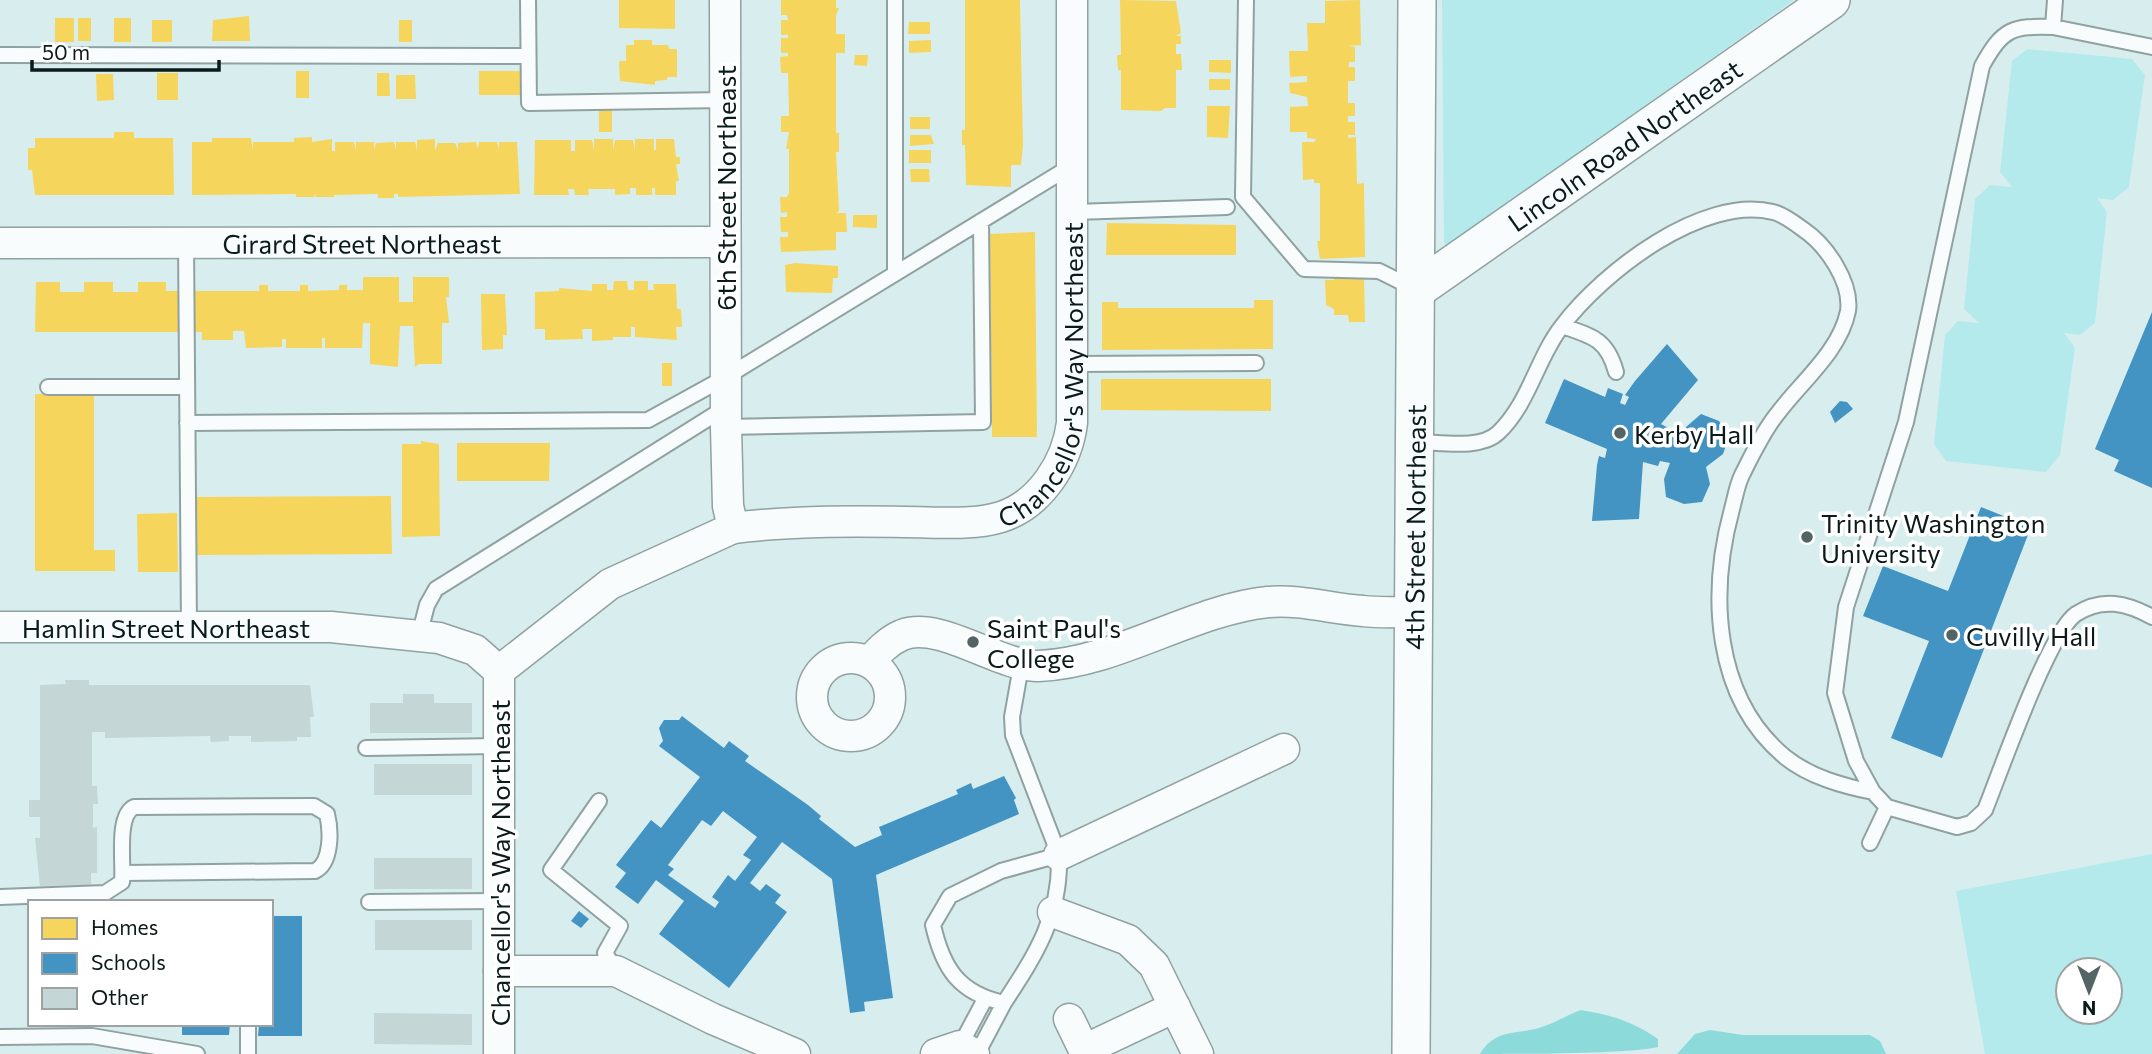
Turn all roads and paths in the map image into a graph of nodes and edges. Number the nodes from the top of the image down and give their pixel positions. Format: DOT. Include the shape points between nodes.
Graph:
graph roads {
  1 [pos="528,0"];
  2 [pos="725,0"];
  3 [pos="895,0"];
  4 [pos="1072,0"];
  5 [pos="1246,0"];
  6 [pos="1416,0"];
  7 [pos="1831,0"];
  8 [pos="2054,0"];
  9 [pos="2053,27"];
  10 [pos="2152,47"];
  11 [pos="0,55"];
  12 [pos="528,56"];
  13 [pos="725,100"];
  14 [pos="1073,164"];
  15 [pos="1227,207"];
  16 [pos="1074,212"];
  17 [pos="981,221"];
  18 [pos="186,242"];
  19 [pos="725,242"];
  20 [pos="0,243"];
  21 [pos="895,272"];
  22 [pos="1416,290"];
  23 [pos="1562,326"];
  24 [pos="1256,363"];
  25 [pos="1072,364"];
  26 [pos="1616,372"];
  27 [pos="726,377"];
  28 [pos="48,387"];
  29 [pos="187,387"];
  30 [pos="726,417"];
  31 [pos="187,423"];
  32 [pos="1416,442"];
  33 [pos="733,528"];
  34 [pos="1411,612"];
  35 [pos="2152,617"];
  36 [pos="189,626"];
  37 [pos="0,627"];
  38 [pos="331,627"];
  39 [pos="419,636"];
  40 [pos="869,662"];
  41 [pos="1021,666"];
  42 [pos="499,671"];
  43 [pos="499,746"];
  44 [pos="366,748"];
  45 [pos="1284,749"];
  46 [pos="1873,792"];
  47 [pos="599,801"];
  48 [pos="1887,807"];
  49 [pos="1870,843"];
  50 [pos="1059,855"];
  51 [pos="123,873"];
  52 [pos="0,897"];
  53 [pos="499,901"];
  54 [pos="369,902"];
  55 [pos="1054,912"];
  56 [pos="499,971"];
  57 [pos="616,971"];
  58 [pos="985,999"];
  59 [pos="1004,1003"];
  60 [pos="1175,1007"];
  61 [pos="1069,1019"];
  62 [pos="248,1026"];
  63 [pos="92,1030"];
  64 [pos="0,1037"];
  65 [pos="962,1052"];
  66 [pos="1085,1052"];
  67 [pos="197,1054"];
  68 [pos="248,1054"];
  69 [pos="499,1054"];
  70 [pos="795,1054"];
  71 [pos="1198,1054"];
  72 [pos="1411,1054"];
  1 -- 12 [label="lane"];
  2 -- 13 [label="street, 6th Street Northeast"];
  3 -- 21 [label="lane"];
  4 -- 14 [label="street, Chancellor's Way Northeast"];
  5 -- 22 [label="lane" via="1243,197 1304,269 1379,271"];
  6 -- 22 [label="street, 4th Street Northeast"];
  7 -- 22 [label="street, Lincoln Road Northeast"];
  8 -- 9 [label="lane"];
  9 -- 10 [label="lane"];
  9 -- 46 [label="lane" via="2017,26 1994,45 1982,66 1906,422 1846,607 1835,693 1856,761"];
  11 -- 12 [label="lane"];
  12 -- 13 [label="lane" via="529,103"];
  13 -- 19 [label="street, 6th Street Northeast"];
  14 -- 16 [label="street, Chancellor's Way Northeast"];
  14 -- 17 [label="lane"];
  15 -- 16 [label="lane"];
  16 -- 25 [label="street, Chancellor's Way Northeast"];
  17 -- 21 [label="lane"];
  17 -- 30 [label="lane" via="983,422"];
  18 -- 19 [label="street, Girard Street Northeast"];
  18 -- 20 [label="street, Girard Street Northeast"];
  18 -- 29 [label="lane"];
  19 -- 27 [label="street, 6th Street Northeast"];
  21 -- 27 [label="lane"];
  22 -- 32 [label="street, 4th Street Northeast"];
  23 -- 26 [label="lane" via="1594,337 1611,355"];
  23 -- 32 [label="lane" via="1516,410 1496,435 1472,443"];
  23 -- 46 [label="lane" via="1619,269 1690,222 1717,212 1776,212 1828,251 1849,306 1843,330 1776,415 1741,477 1719,583 1722,640 1730,678 1748,716 1786,758 1836,784"];
  24 -- 25 [label="lane"];
  25 -- 33 [label="street, Chancellor's Way Northeast" via="1072,423 1062,461 1037,494 1002,517 968,522 789,521"];
  27 -- 30 [label="street"];
  27 -- 31 [label="lane" via="649,420"];
  28 -- 29 [label="lane"];
  29 -- 31 [label="lane"];
  30 -- 33 [label="street" via="728,506"];
  30 -- 39 [label="lane" via="436,589"];
  31 -- 36 [label="lane"];
  32 -- 34 [label="street, 4th Street Northeast"];
  33 -- 42 [label="street, Chancellor's Way Northeast" via="610,584"];
  34 -- 41 [label="street" via="1268,602 1075,661"];
  34 -- 72 [label="street, 4th Street Northeast"];
  35 -- 48 [label="lane" via="2130,605 2103,603 2075,615 2054,640 1984,810 1970,823 1956,827"];
  36 -- 37 [label="street, Hamlin Street Northeast"];
  36 -- 38 [label="street, Hamlin Street Northeast"];
  38 -- 39 [label="street, Chancellor's Way Northeast"];
  39 -- 42 [label="street, Chancellor's Way Northeast" via="475,650"];
  40 -- 41 [label="street" via="903,634 927,634 963,642"];
  41 -- 50 [label="lane" via="1013,735"];
  42 -- 43 [label="street, Chancellor's Way Northeast"];
  43 -- 44 [label="lane"];
  43 -- 53 [label="street, Chancellor's Way Northeast"];
  45 -- 50 [label="street"];
  46 -- 48 [label="lane"];
  47 -- 57 [label="lane" via="551,870 620,926 605,953"];
  48 -- 49 [label="lane"];
  50 -- 55 [label="lane"];
  50 -- 58 [label="lane" via="1001,871 950,896 933,925 940,954 956,979"];
  51 -- 51 [label="lane" via="123,820 134,807 320,808 328,819 327,857 324,866 315,871"];
  51 -- 52 [label="lane" via="122,882 105,893"];
  53 -- 54 [label="lane"];
  53 -- 56 [label="street, Chancellor's Way Northeast"];
  55 -- 59 [label="lane" via="1043,940"];
  55 -- 60 [label="street" via="1128,940 1154,965"];
  56 -- 57 [label="street"];
  56 -- 69 [label="street, Chancellor's Way Northeast"];
  57 -- 70 [label="street"];
  58 -- 59 [label="lane"];
  58 -- 65 [label="lane"];
  59 -- 65 [label="lane"];
  60 -- 66 [label="street"];
  60 -- 71 [label="street"];
  61 -- 66 [label="street"];
  62 -- 68 [label="lane"];
  63 -- 64 [label="lane"];
  63 -- 67 [label="lane"];
}
